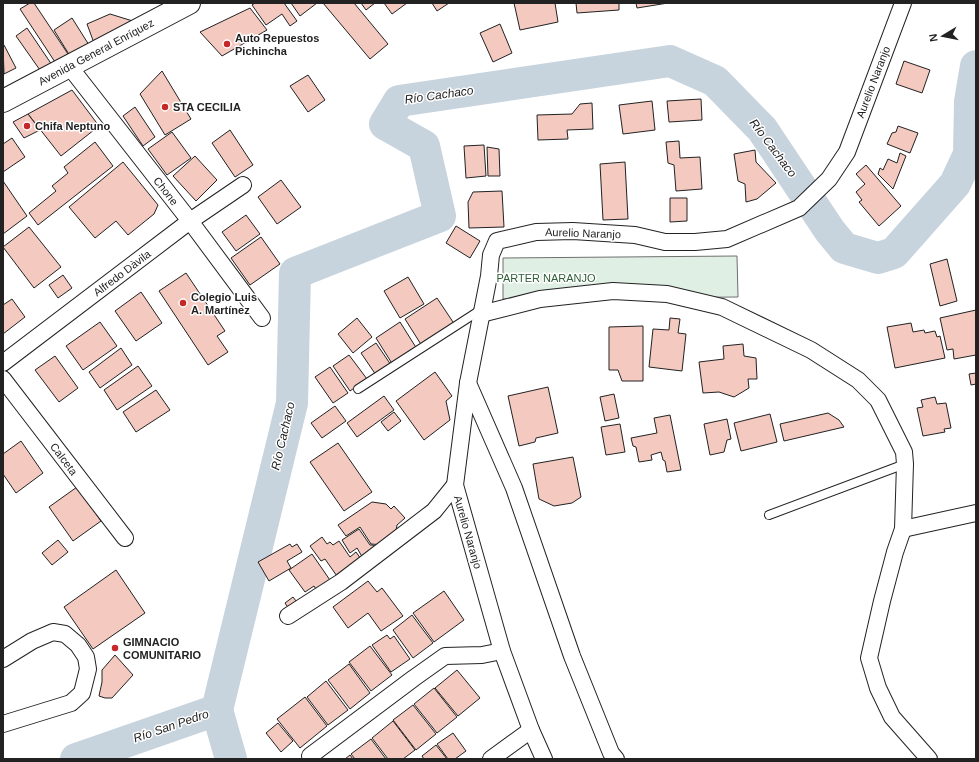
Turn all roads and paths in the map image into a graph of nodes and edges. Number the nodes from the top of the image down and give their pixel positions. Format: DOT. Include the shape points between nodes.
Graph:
graph roads {
  1 [pos="188,3"];
  2 [pos="903,3"];
  3 [pos="69,66"];
  4 [pos="3,101"];
  5 [pos="243,185"];
  6 [pos="190,221"];
  7 [pos="481,312"];
  8 [pos="262,318"];
  9 [pos="3,364"];
  10 [pos="3,379"];
  11 [pos="468,383"];
  12 [pos="358,389"];
  13 [pos="905,464"];
  14 [pos="455,485"];
  15 [pos="976,513"];
  16 [pos="769,515"];
  17 [pos="903,529"];
  18 [pos="125,538"];
  19 [pos="288,616"];
  20 [pos="502,650"];
  21 [pos="3,659"];
  22 [pos="3,724"];
  23 [pos="531,730"];
  24 [pos="310,756"];
  25 [pos="491,759"];
  26 [pos="544,759"];
  27 [pos="616,759"];
  28 [pos="929,759"];
  1 -- 3 [label="main road, Avenida General Enríquez"];
  2 -- 7 [label="street, Aurelio Naranjo" via="847,152 829,179 799,208 727,240 665,242 636,235 573,231 536,232 498,241 490,255 489,276"];
  3 -- 4 [label="main road, Avenida General Enríquez"];
  3 -- 6 [label="street, Chone"];
  5 -- 6 [label="street, Alfredo Dàvila"];
  6 -- 8 [label="street, Chone"];
  6 -- 9 [label="street, Alfredo Dàvila"];
  7 -- 11 [label="street, Aurelio Naranjo"];
  7 -- 12 [label="lane"];
  7 -- 13 [label="street" via="540,299 613,291 667,294 722,307 811,350 858,380 878,400 904,452"];
  10 -- 18 [label="street, Calceta"];
  11 -- 14 [label="street, Aurelio Naranjo"];
  11 -- 27 [label="street" via="514,488 572,656 611,753"];
  13 -- 16 [label="lane"];
  13 -- 17 [label="street"];
  14 -- 19 [label="street" via="434,511 341,582"];
  14 -- 20 [label="street, Aurelio Naranjo"];
  15 -- 17 [label="street"];
  17 -- 28 [label="street" via="869,658 878,688 892,717"];
  20 -- 23 [label="street, Aurelio Naranjo"];
  20 -- 24 [label="street" via="482,655 445,656"];
  21 -- 22 [label="street" via="32,641 53,632 65,634 78,645 86,656 88,669 82,693 71,703"];
  23 -- 25 [label="street"];
  23 -- 26 [label="street, Aurelio Naranjo"];
}
